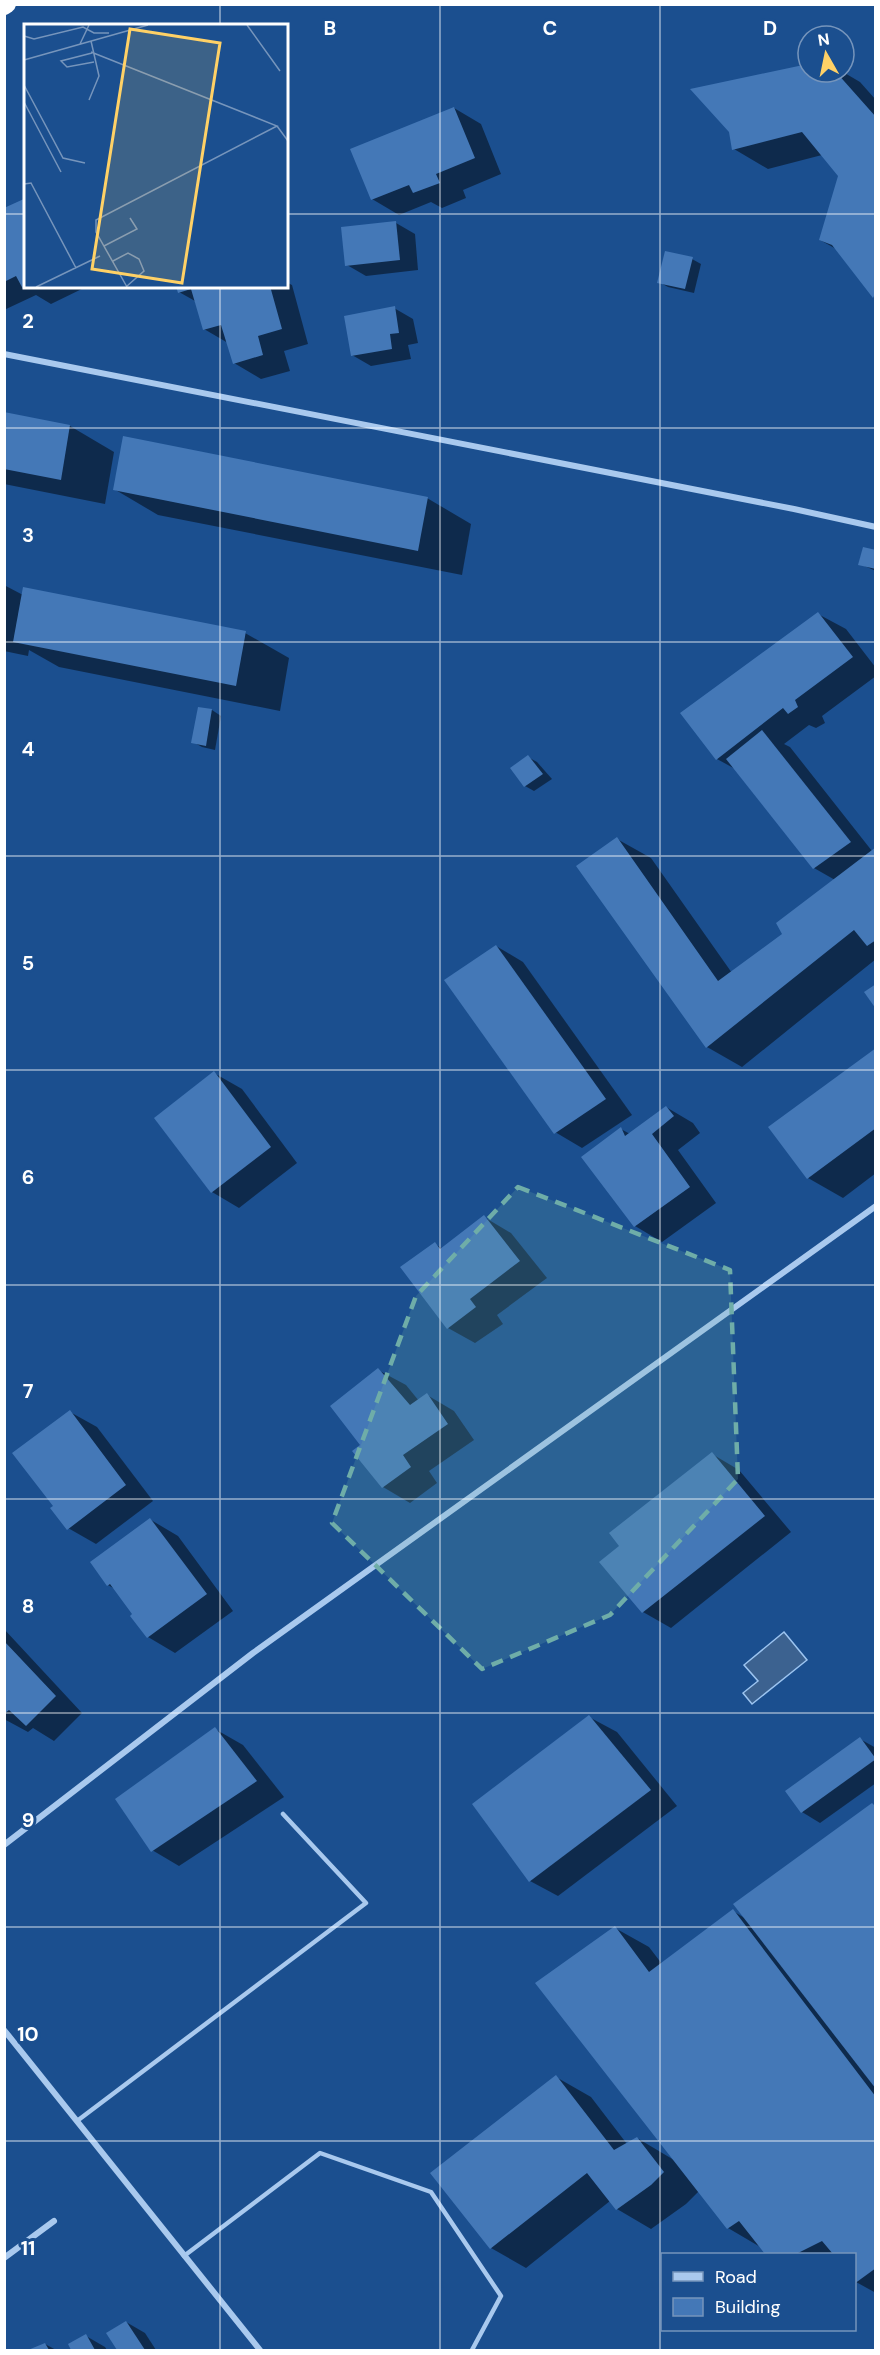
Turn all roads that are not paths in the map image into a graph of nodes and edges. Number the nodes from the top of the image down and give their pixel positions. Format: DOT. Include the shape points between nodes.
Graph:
graph roads {
  1 [pos="4,354"];
  2 [pos="876,527"];
  3 [pos="876,1206"];
  4 [pos="283,1815"];
  5 [pos="4,1845"];
  6 [pos="4,2030"];
  7 [pos="77,2121"];
  8 [pos="54,2222"];
  9 [pos="184,2256"];
  10 [pos="4,2258"];
  11 [pos="260,2350"];
  12 [pos="472,2350"];
  1 -- 2 [label="street"];
  3 -- 5 [label="street" via="253,1653"];
  4 -- 7 [label="lane" via="366,1902"];
  6 -- 7 [label="street"];
  7 -- 9 [label="street"];
  8 -- 10 [label="street"];
  9 -- 11 [label="street"];
  9 -- 12 [label="lane" via="320,2153 431,2192 501,2296"];
}
